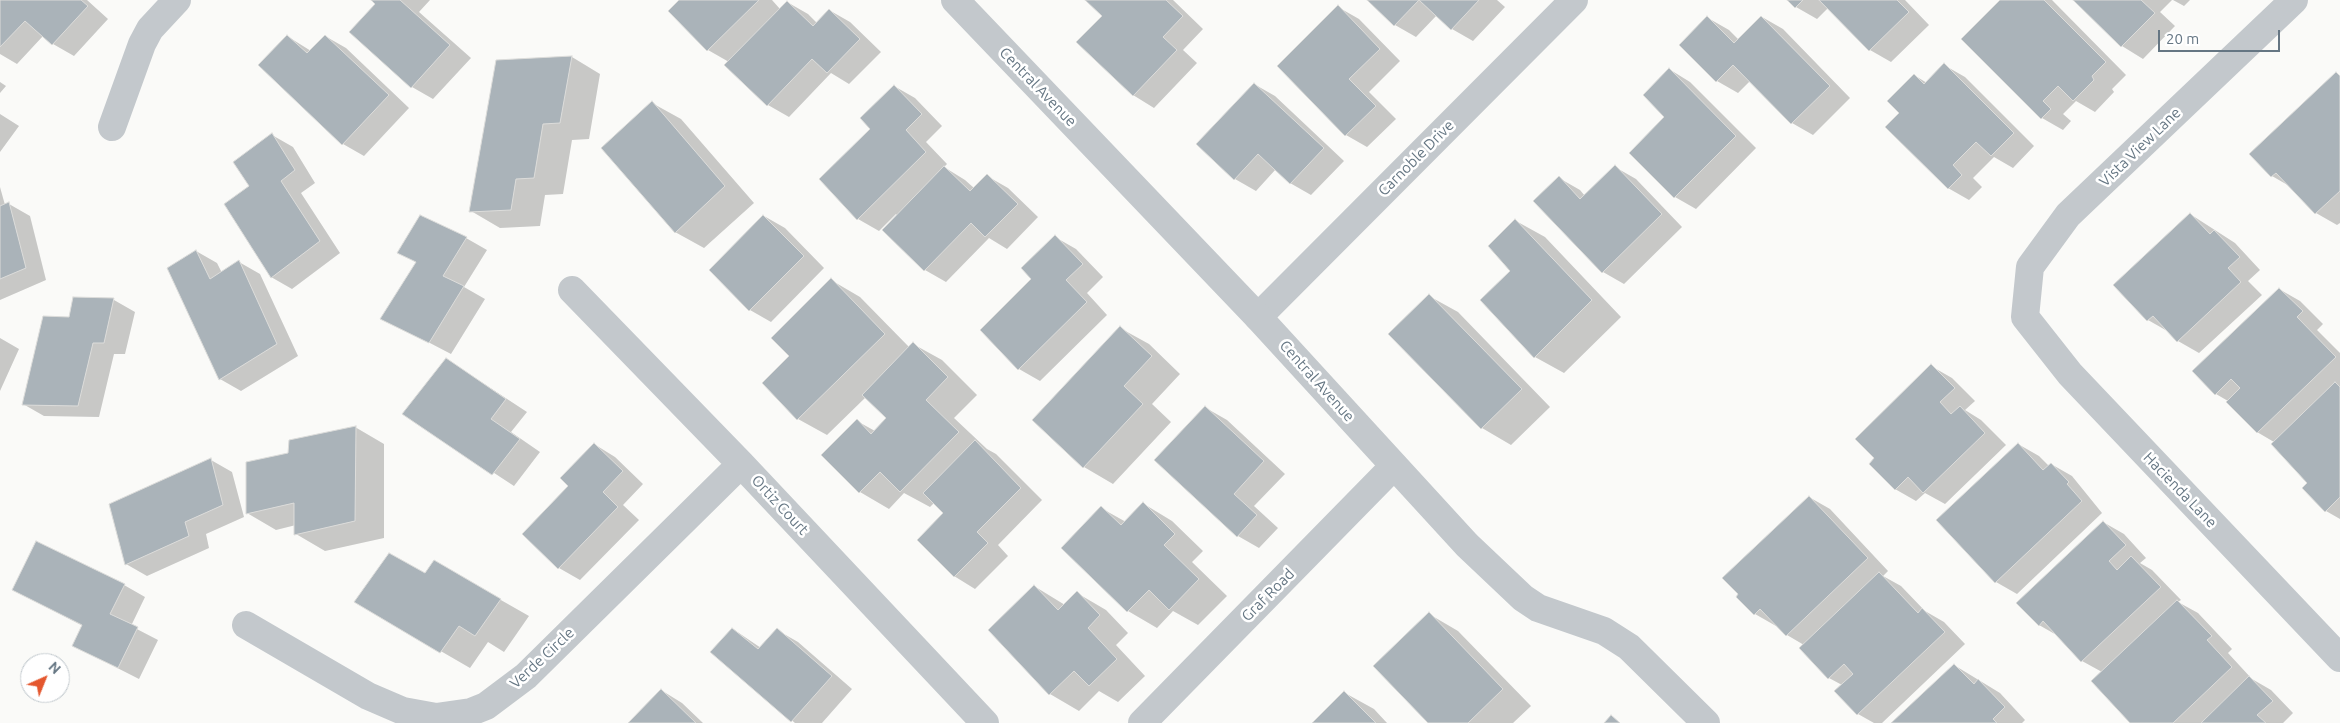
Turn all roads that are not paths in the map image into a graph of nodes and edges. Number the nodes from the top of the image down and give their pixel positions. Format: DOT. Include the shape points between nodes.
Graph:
graph roads {
  1 [pos="177,0"];
  2 [pos="955,0"];
  3 [pos="1574,0"];
  4 [pos="2294,0"];
  5 [pos="112,127"];
  6 [pos="572,290"];
  7 [pos="1258,317"];
  8 [pos="2025,317"];
  9 [pos="741,464"];
  10 [pos="1394,466"];
  11 [pos="246,626"];
  12 [pos="2340,658"];
  13 [pos="985,723"];
  14 [pos="1142,723"];
  15 [pos="1706,723"];
  1 -- 5 [label="street" via="150,29 142,44"];
  2 -- 7 [label="street, Central Avenue"];
  3 -- 7 [label="street, Carnoble Drive"];
  4 -- 8 [label="street, Vista View Lane" via="2068,215 2030,267"];
  6 -- 9 [label="street, Ortiz Court"];
  7 -- 10 [label="street, Central Avenue"];
  8 -- 12 [label="street, Hacienda Lane" via="2070,374"];
  9 -- 11 [label="street, Verde Circle" via="526,676 486,706 471,712 436,717 403,711 368,696"];
  9 -- 13 [label="street, Ortiz Court"];
  10 -- 14 [label="street, Graf Road"];
  10 -- 15 [label="street, Central Avenue" via="1467,545 1524,598 1538,608 1604,631 1630,647"];
}
